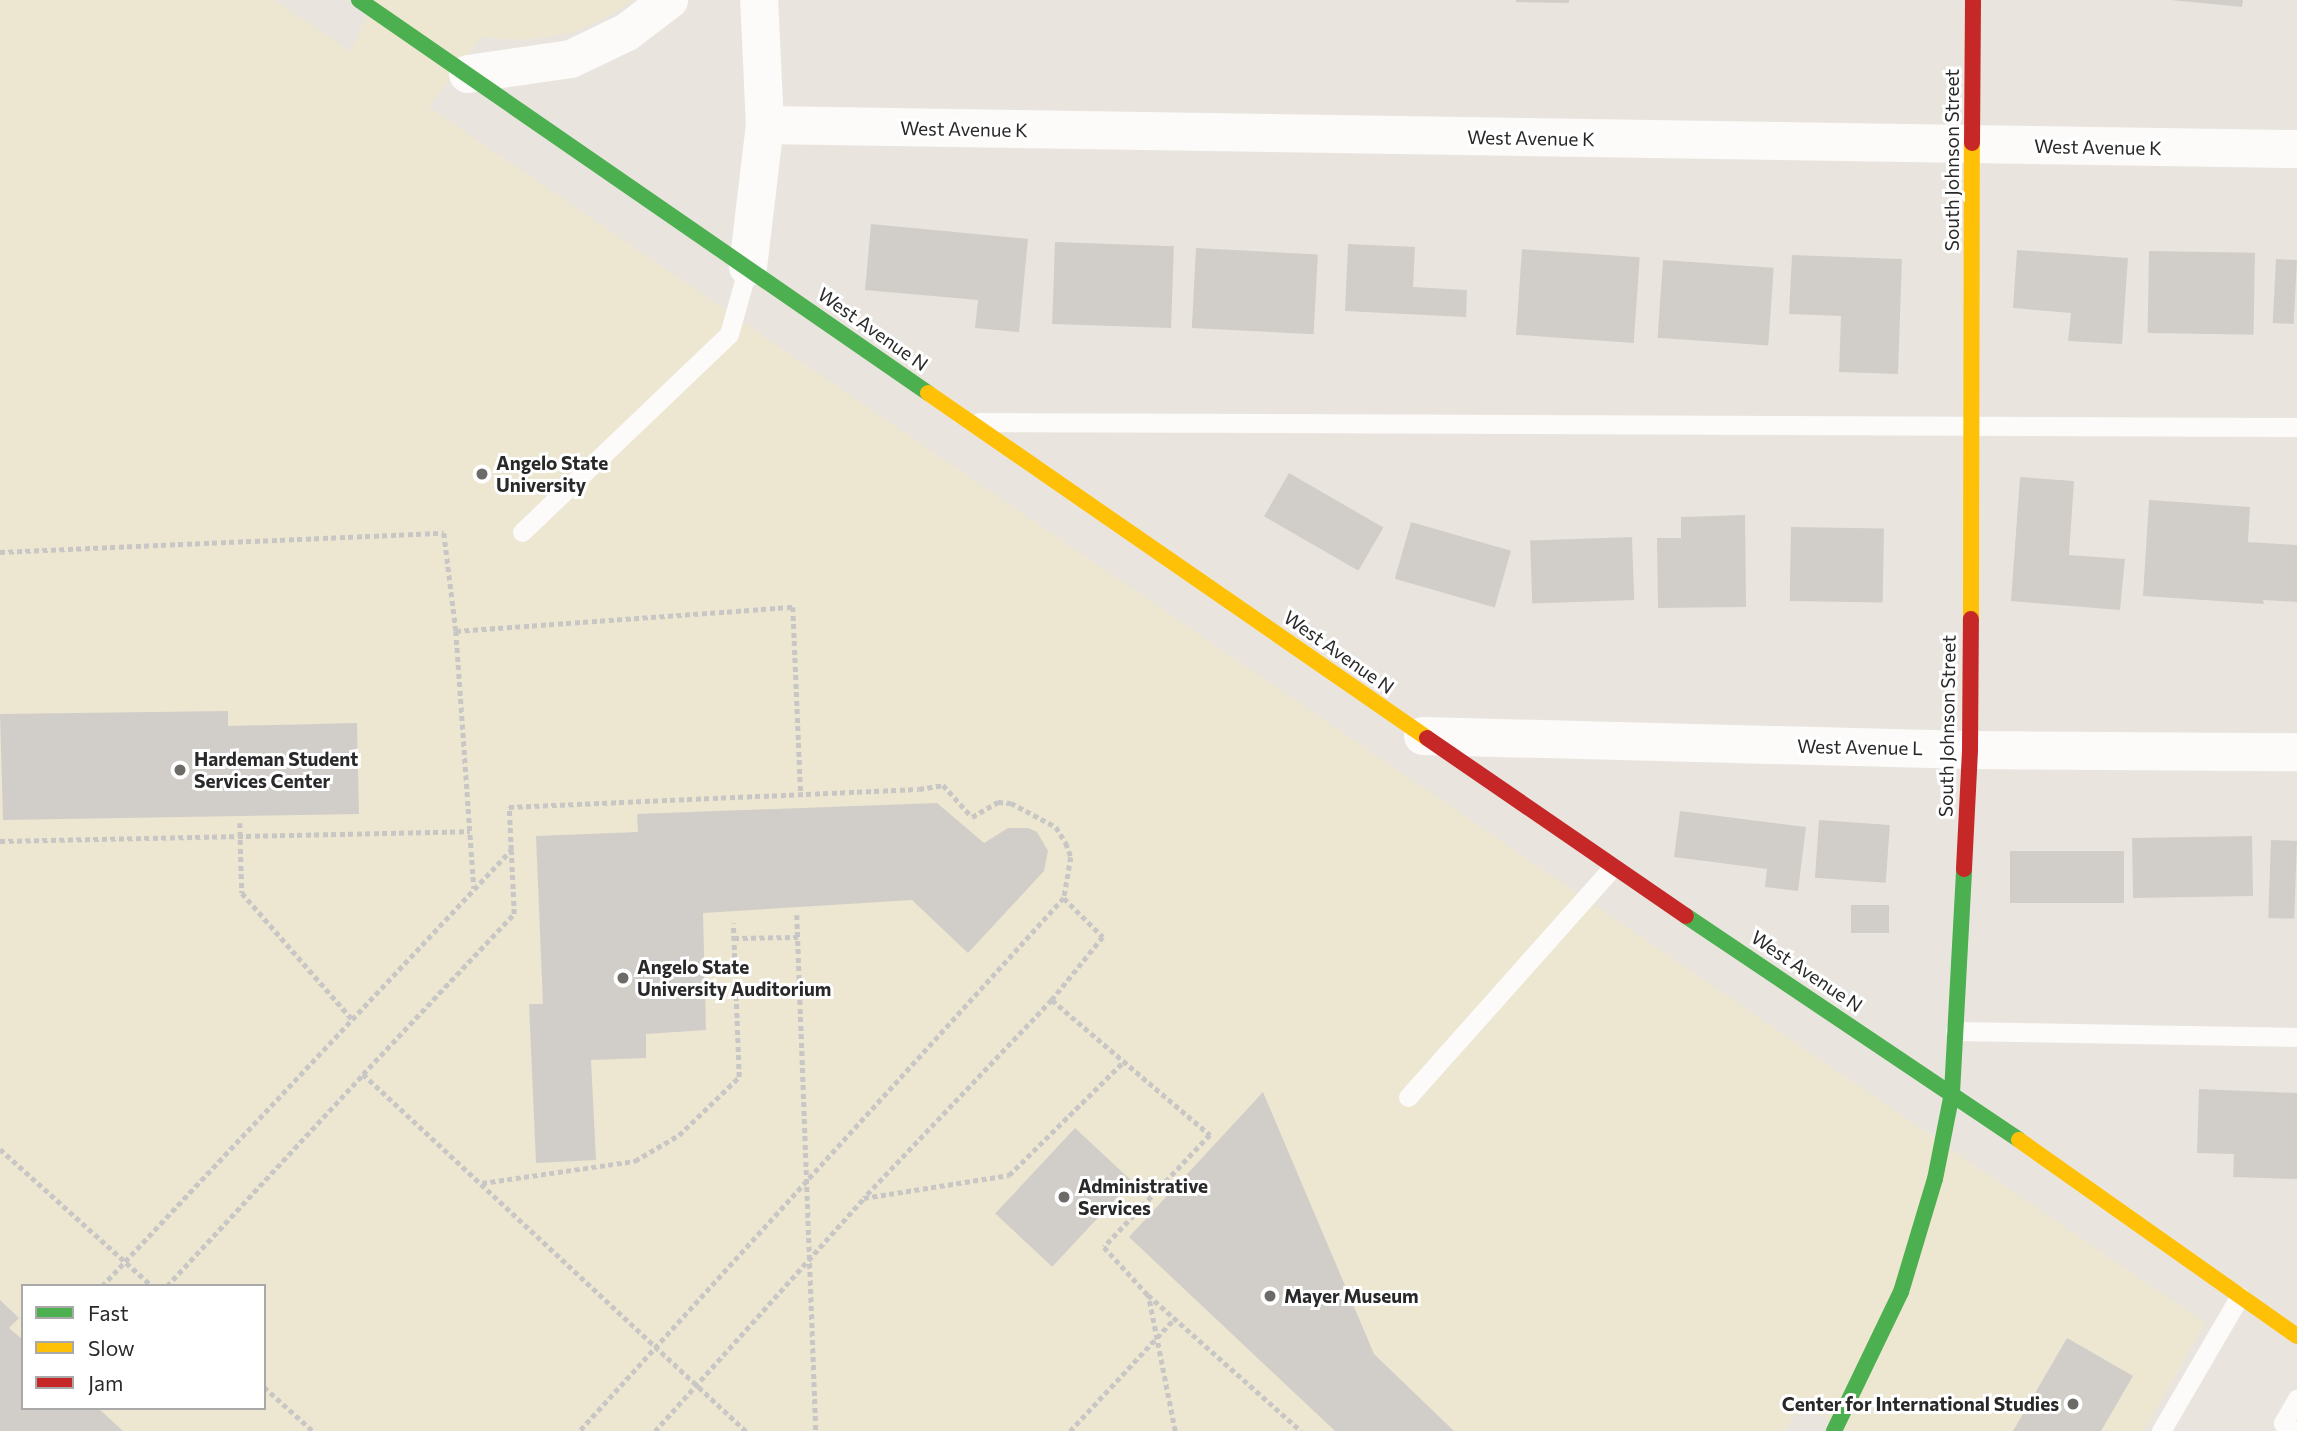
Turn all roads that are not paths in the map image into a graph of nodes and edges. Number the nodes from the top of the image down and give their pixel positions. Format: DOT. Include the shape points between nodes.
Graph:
graph roads {
  1 [pos="359,0"];
  2 [pos="669,0"];
  3 [pos="759,0"];
  4 [pos="1973,0"];
  5 [pos="468,74"];
  6 [pos="765,125"];
  7 [pos="1974,145"];
  8 [pos="2297,149"];
  9 [pos="748,267"];
  10 [pos="969,421"];
  11 [pos="2297,427"];
  12 [pos="1972,428"];
  13 [pos="522,532"];
  14 [pos="1423,736"];
  15 [pos="1970,750"];
  16 [pos="2297,752"];
  17 [pos="1613,867"];
  18 [pos="1955,1031"];
  19 [pos="2297,1037"];
  20 [pos="1952,1093"];
  21 [pos="1408,1097"];
  22 [pos="2240,1296"];
  23 [pos="2297,1336"];
  24 [pos="2297,1399"];
  25 [pos="1834,1431"];
  26 [pos="2161,1431"];
  27 [pos="2293,1431"];
  1 -- 5 [label="main road, West Avenue N"];
  2 -- 5 [label="street" via="627,32 571,59"];
  3 -- 6 [label="street"];
  4 -- 7 [label="main road, South Johnson Street"];
  5 -- 9 [label="main road, West Avenue N"];
  6 -- 7 [label="street, West Avenue K"];
  6 -- 9 [label="street"];
  7 -- 8 [label="street, West Avenue K"];
  7 -- 12 [label="main road, South Johnson Street"];
  9 -- 10 [label="main road, West Avenue N"];
  9 -- 13 [label="lane" via="729,334"];
  10 -- 12 [label="lane"];
  10 -- 14 [label="main road, West Avenue N"];
  11 -- 12 [label="lane"];
  12 -- 15 [label="main road, South Johnson Street"];
  14 -- 15 [label="street, West Avenue L"];
  14 -- 17 [label="main road, West Avenue N"];
  15 -- 16 [label="street, West Avenue L"];
  15 -- 18 [label="main road, South Johnson Street"];
  17 -- 20 [label="main road, West Avenue N"];
  17 -- 21 [label="lane"];
  18 -- 19 [label="lane"];
  18 -- 20 [label="main road, South Johnson Street"];
  20 -- 22 [label="main road, West Avenue N"];
  20 -- 25 [label="main road, South Johnson Street" via="1936,1179 1901,1292"];
  22 -- 23 [label="main road, West Avenue N"];
  22 -- 26 [label="lane"];
  24 -- 27 [label="lane" via="2283,1423"];
}
